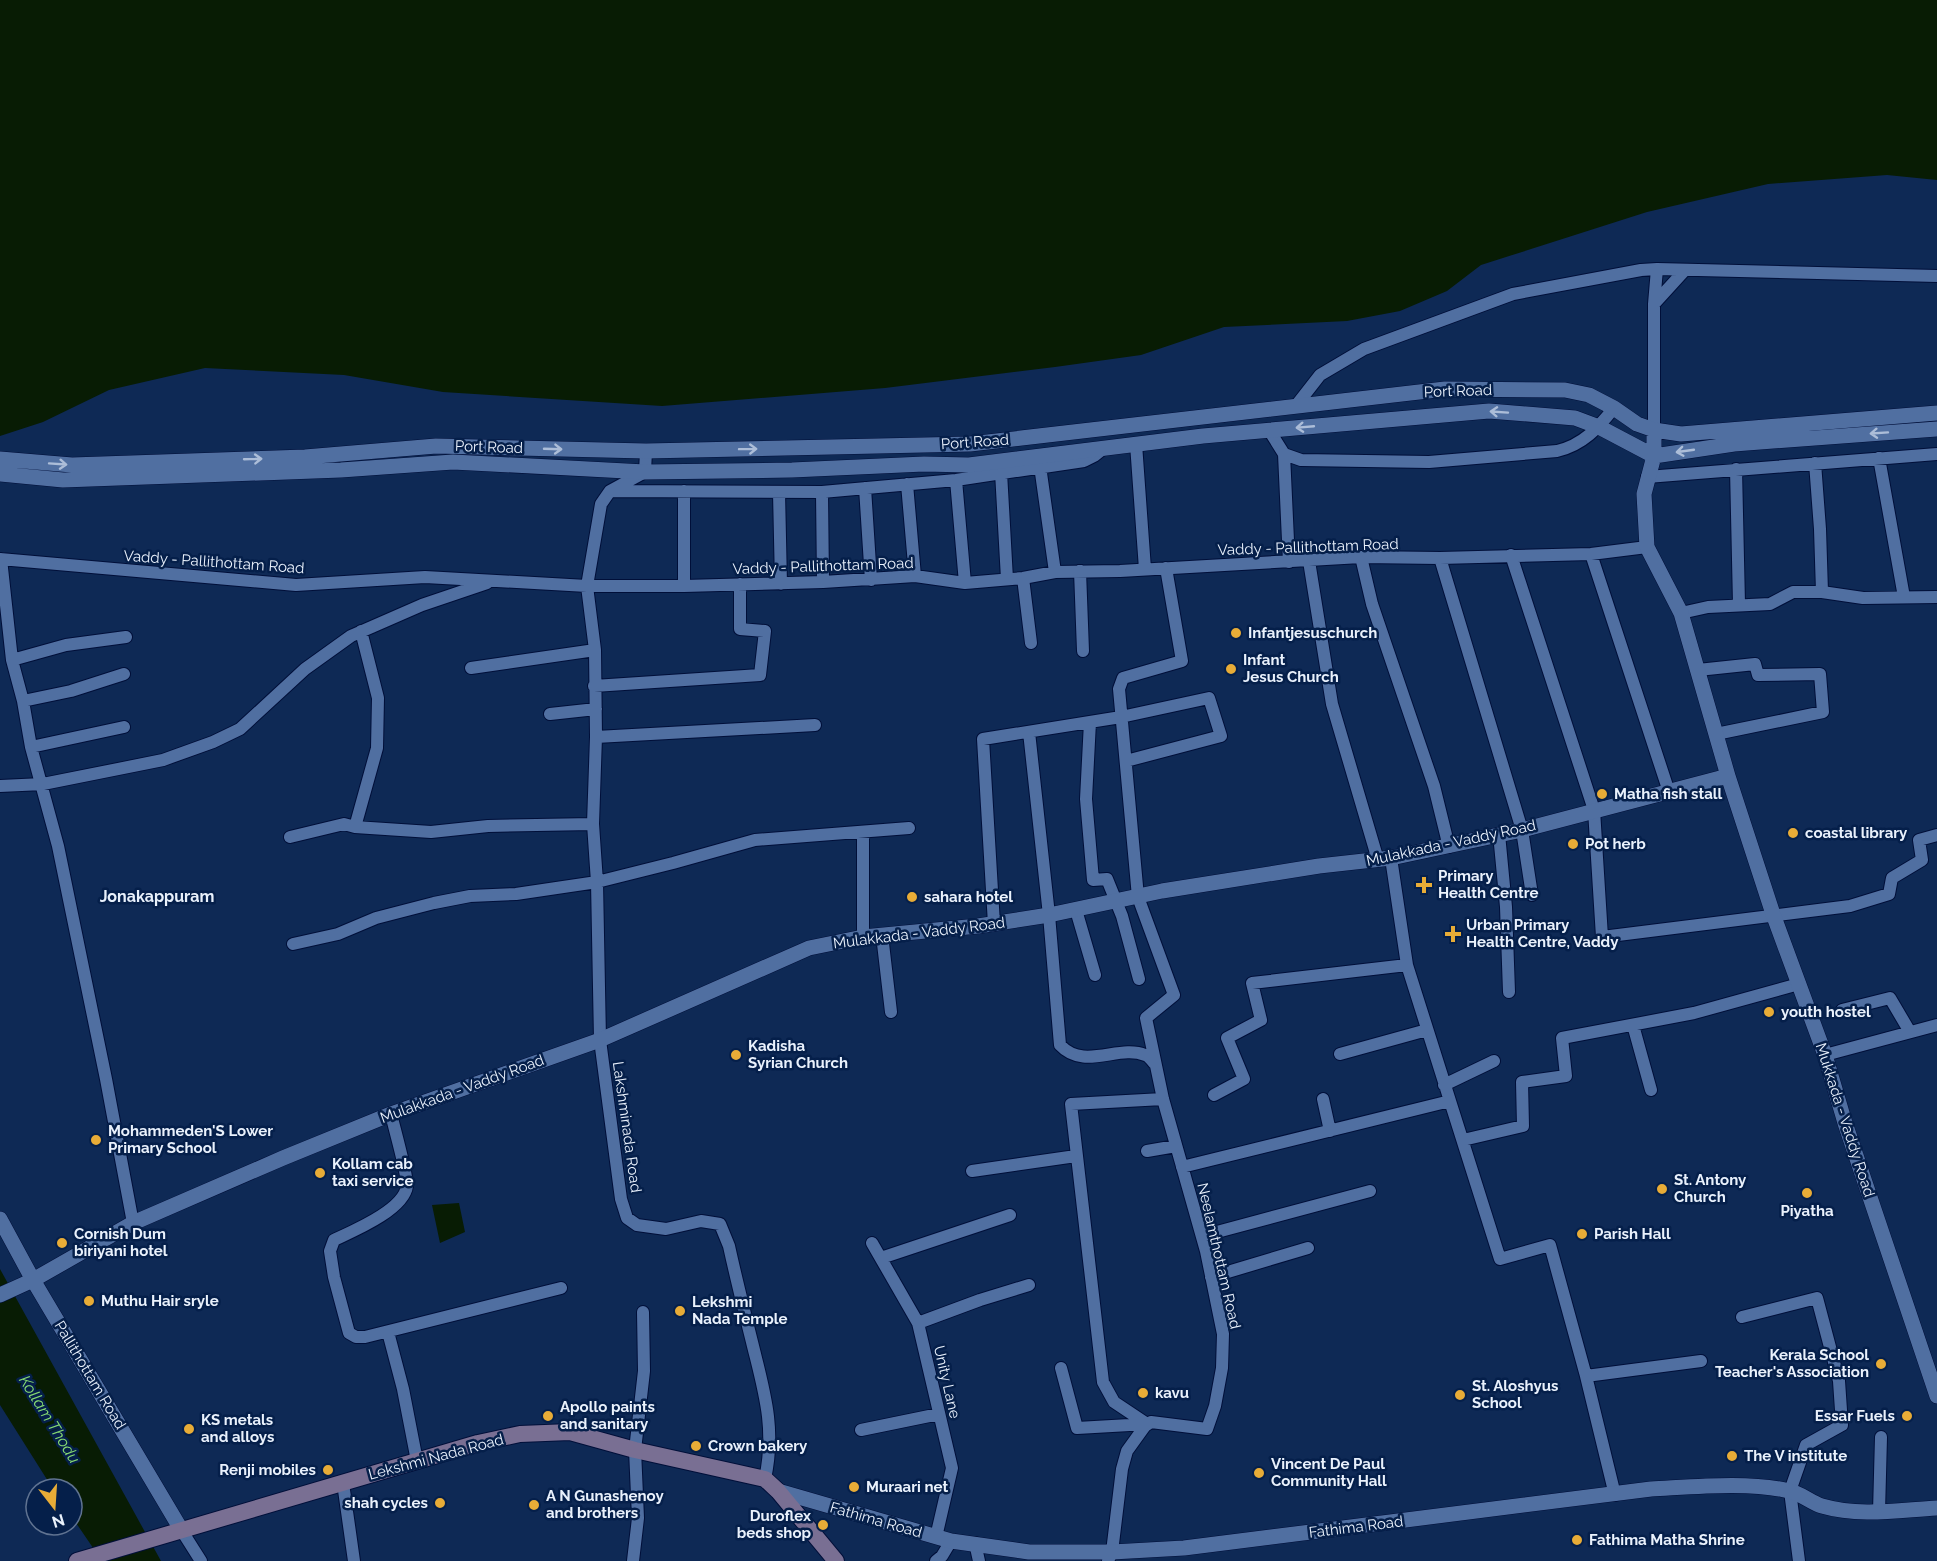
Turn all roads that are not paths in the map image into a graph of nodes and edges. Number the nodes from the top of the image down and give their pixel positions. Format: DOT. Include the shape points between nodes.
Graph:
graph roads {
  1 [pos="1657,269"];
  2 [pos="1685,270"];
  3 [pos="1937,276"];
  4 [pos="1654,304"];
  5 [pos="1295,407"];
  6 [pos="1614,408"];
  7 [pos="1937,413"];
  8 [pos="1599,427"];
  9 [pos="1937,429"];
  10 [pos="1269,430"];
  11 [pos="1654,430"];
  12 [pos="1136,444"];
  13 [pos="1105,447"];
  14 [pos="646,451"];
  15 [pos="1284,454"];
  16 [pos="1937,454"];
  17 [pos="1654,456"];
  18 [pos="1879,458"];
  19 [pos="0,459"];
  20 [pos="1815,463"];
  21 [pos="1040,466"];
  22 [pos="1736,469"];
  23 [pos="645,472"];
  24 [pos="1001,472"];
  25 [pos="0,474"];
  26 [pos="1647,477"];
  27 [pos="956,480"];
  28 [pos="907,484"];
  29 [pos="865,488"];
  30 [pos="610,491"];
  31 [pos="684,491"];
  32 [pos="779,492"];
  33 [pos="822,492"];
  34 [pos="1647,547"];
  35 [pos="1591,554"];
  36 [pos="1511,555"];
  37 [pos="1361,557"];
  38 [pos="1440,558"];
  39 [pos="1,559"];
  40 [pos="1309,561"];
  41 [pos="1289,562"];
  42 [pos="1166,568"];
  43 [pos="1145,569"];
  44 [pos="1080,571"];
  45 [pos="1055,572"];
  46 [pos="915,576"];
  47 [pos="1023,578"];
  48 [pos="1007,579"];
  49 [pos="871,580"];
  50 [pos="494,581"];
  51 [pos="823,582"];
  52 [pos="965,583"];
  53 [pos="781,584"];
  54 [pos="587,585"];
  55 [pos="740,585"];
  56 [pos="684,586"];
  57 [pos="1822,592"];
  58 [pos="1904,597"];
  59 [pos="1937,597"];
  60 [pos="1739,604"];
  61 [pos="1681,613"];
  62 [pos="361,632"];
  63 [pos="126,637"];
  64 [pos="1031,644"];
  65 [pos="595,650"];
  66 [pos="1083,651"];
  67 [pos="12,660"];
  68 [pos="471,668"];
  69 [pos="1698,670"];
  70 [pos="124,674"];
  71 [pos="594,686"];
  72 [pos="23,701"];
  73 [pos="596,710"];
  74 [pos="550,714"];
  75 [pos="1121,717"];
  76 [pos="1090,722"];
  77 [pos="815,726"];
  78 [pos="124,727"];
  79 [pos="1029,732"];
  80 [pos="1716,734"];
  81 [pos="596,737"];
  82 [pos="31,747"];
  83 [pos="1126,761"];
  84 [pos="1728,776"];
  85 [pos="43,783"];
  86 [pos="0,786"];
  87 [pos="1669,792"];
  88 [pos="1594,810"];
  89 [pos="593,824"];
  90 [pos="355,827"];
  91 [pos="909,828"];
  92 [pos="1522,830"];
  93 [pos="863,832"];
  94 [pos="1499,834"];
  95 [pos="1937,835"];
  96 [pos="290,837"];
  97 [pos="1449,847"];
  98 [pos="1384,859"];
  99 [pos="597,882"];
  100 [pos="1532,895"];
  101 [pos="1138,897"];
  102 [pos="1116,902"];
  103 [pos="1076,910"];
  104 [pos="1773,914"];
  105 [pos="1049,915"];
  106 [pos="994,924"];
  107 [pos="882,936"];
  108 [pos="863,937"];
  109 [pos="293,944"];
  110 [pos="1407,965"];
  111 [pos="1095,975"];
  112 [pos="1138,979"];
  113 [pos="1799,984"];
  114 [pos="1509,992"];
  115 [pos="1842,1010"];
  116 [pos="891,1012"];
  117 [pos="1633,1025"];
  118 [pos="1937,1025"];
  119 [pos="1427,1030"];
  120 [pos="1910,1032"];
  121 [pos="600,1040"];
  122 [pos="1340,1054"];
  123 [pos="1825,1055"];
  124 [pos="1494,1061"];
  125 [pos="1155,1064"];
  126 [pos="1444,1085"];
  127 [pos="1651,1090"];
  128 [pos="1214,1095"];
  129 [pos="1163,1099"];
  130 [pos="1323,1099"];
  131 [pos="1450,1101"];
  132 [pos="391,1114"];
  133 [pos="1330,1131"];
  134 [pos="1463,1140"];
  135 [pos="1176,1146"];
  136 [pos="1146,1151"];
  137 [pos="1076,1156"];
  138 [pos="1182,1167"];
  139 [pos="972,1171"];
  140 [pos="1370,1191"];
  141 [pos="1010,1215"];
  142 [pos="0,1219"];
  143 [pos="133,1222"];
  144 [pos="1202,1236"];
  145 [pos="872,1244"];
  146 [pos="1308,1248"];
  147 [pos="881,1258"];
  148 [pos="1211,1278"];
  149 [pos="27,1283"];
  150 [pos="1029,1286"];
  151 [pos="561,1288"];
  152 [pos="0,1295"];
  153 [pos="643,1312"];
  154 [pos="1742,1317"];
  155 [pos="918,1323"];
  156 [pos="388,1332"];
  157 [pos="1701,1361"];
  158 [pos="1060,1368"];
  159 [pos="1586,1376"];
  160 [pos="1937,1396"];
  161 [pos="939,1414"];
  162 [pos="1147,1424"];
  163 [pos="861,1430"];
  164 [pos="1881,1437"];
  165 [pos="635,1450"];
  166 [pos="417,1461"];
  167 [pos="765,1479"];
  168 [pos="343,1483"];
  169 [pos="778,1491"];
  170 [pos="1790,1491"];
  171 [pos="1615,1495"];
  172 [pos="1937,1508"];
  173 [pos="1879,1512"];
  174 [pos="182,1530"];
  175 [pos="936,1537"];
  176 [pos="951,1541"];
  177 [pos="975,1543"];
  178 [pos="1110,1557"];
  179 [pos="77,1561"];
  180 [pos="201,1561"];
  181 [pos="354,1561"];
  182 [pos="633,1561"];
  183 [pos="836,1561"];
  184 [pos="936,1561"];
  185 [pos="980,1561"];
  186 [pos="1799,1561"];
  1 -- 2 [label="street"];
  1 -- 4 [label="street"];
  1 -- 5 [label="street" via="1513,294 1364,349 1320,375"];
  2 -- 3 [label="street"];
  2 -- 4 [label="street"];
  4 -- 11 [label="street"];
  5 -- 6 [label="street, Port Road" via="1469,389 1564,390 1589,395"];
  14 -- 5 [label="street, Port Road, one-way" via="970,444"];
  6 -- 8 [label="street"];
  6 -- 11 [label="street, Port Road"];
  7 -- 11 [label="street, Port Road" via="1681,434"];
  8 -- 10 [label="street, Port Road, one-way" via="1575,418 1489,411"];
  8 -- 15 [label="street" via="1571,448 1557,451 1430,462 1301,460"];
  8 -- 17 [label="street, Port Road"];
  9 -- 17 [label="street, one-way" via="1734,444"];
  10 -- 12 [label="street, Port Road"];
  10 -- 15 [label="street"];
  11 -- 17 [label="street"];
  12 -- 13 [label="street, Port Road"];
  12 -- 43 [label="street"];
  13 -- 21 [label="street" via="1084,460"];
  13 -- 23 [label="street, Port Road" via="969,465"];
  19 -- 14 [label="street, Port Road, one-way" via="83,464 305,457 436,446"];
  14 -- 23 [label="street"];
  15 -- 41 [label="street"];
  16 -- 18 [label="street"];
  17 -- 26 [label="street"];
  18 -- 20 [label="street"];
  18 -- 58 [label="street"];
  20 -- 22 [label="street"];
  20 -- 57 [label="street"];
  21 -- 24 [label="street"];
  21 -- 45 [label="street"];
  22 -- 26 [label="street"];
  22 -- 60 [label="street"];
  23 -- 25 [label="street, Port Road" via="453,462 63,480"];
  23 -- 30 [label="street"];
  24 -- 27 [label="street"];
  24 -- 48 [label="street"];
  26 -- 34 [label="street"];
  27 -- 28 [label="street"];
  27 -- 52 [label="street"];
  28 -- 29 [label="street"];
  28 -- 46 [label="street"];
  29 -- 33 [label="street"];
  29 -- 49 [label="street"];
  30 -- 31 [label="street"];
  30 -- 54 [label="street" via="602,504"];
  31 -- 32 [label="street"];
  31 -- 56 [label="street"];
  32 -- 33 [label="street"];
  32 -- 53 [label="street"];
  33 -- 51 [label="street"];
  34 -- 35 [label="street, Vaddy - Pallithottam Road"];
  34 -- 61 [label="street, Mukkada - Vaddy Road"];
  35 -- 36 [label="street, Vaddy - Pallithottam Road"];
  35 -- 87 [label="street"];
  36 -- 38 [label="street, Vaddy - Pallithottam Road"];
  36 -- 88 [label="street"];
  37 -- 38 [label="street, Vaddy - Pallithottam Road"];
  37 -- 40 [label="street, Vaddy - Pallithottam Road"];
  37 -- 97 [label="street" via="1372,604 1434,786"];
  38 -- 92 [label="street"];
  39 -- 50 [label="street, Vaddy - Pallithottam Road" via="296,585 425,577"];
  39 -- 67 [label="street"];
  40 -- 41 [label="street, Vaddy - Pallithottam Road"];
  40 -- 98 [label="street" via="1332,704"];
  41 -- 42 [label="street, Vaddy - Pallithottam Road"];
  42 -- 43 [label="street, Vaddy - Pallithottam Road"];
  42 -- 75 [label="street" via="1182,661 1123,678 1119,689"];
  43 -- 44 [label="street, Vaddy - Pallithottam Road"];
  44 -- 45 [label="street, Vaddy - Pallithottam Road"];
  44 -- 66 [label="street"];
  45 -- 47 [label="street, Vaddy - Pallithottam Road"];
  46 -- 49 [label="street, Vaddy - Pallithottam Road"];
  46 -- 52 [label="street, Vaddy - Pallithottam Road"];
  47 -- 48 [label="street, Vaddy - Pallithottam Road"];
  47 -- 64 [label="street"];
  48 -- 52 [label="street, Vaddy - Pallithottam Road"];
  49 -- 51 [label="street, Vaddy - Pallithottam Road"];
  50 -- 54 [label="street, Vaddy - Pallithottam Road"];
  50 -- 62 [label="street" via="422,605"];
  51 -- 53 [label="street, Vaddy - Pallithottam Road"];
  53 -- 55 [label="street, Vaddy - Pallithottam Road"];
  54 -- 56 [label="street, Vaddy - Pallithottam Road"];
  54 -- 65 [label="street"];
  55 -- 56 [label="street, Vaddy - Pallithottam Road"];
  55 -- 71 [label="street" via="740,629 765,631 760,675"];
  57 -- 58 [label="street" via="1863,598"];
  57 -- 60 [label="street" via="1793,592 1770,604"];
  58 -- 59 [label="street"];
  60 -- 61 [label="street"];
  61 -- 69 [label="street, Mukkada - Vaddy Road"];
  62 -- 85 [label="street" via="305,669 240,729 213,742 163,760"];
  62 -- 90 [label="street" via="378,698 377,748"];
  63 -- 67 [label="street" via="66,645"];
  65 -- 68 [label="street"];
  65 -- 71 [label="street"];
  67 -- 72 [label="street"];
  69 -- 80 [label="street, Mukkada - Vaddy Road"];
  69 -- 80 [label="street" via="1755,664 1758,675 1820,674 1823,712"];
  70 -- 72 [label="street"];
  71 -- 73 [label="street"];
  72 -- 82 [label="street"];
  73 -- 74 [label="street"];
  73 -- 81 [label="street"];
  75 -- 76 [label="street"];
  75 -- 83 [label="street"];
  75 -- 83 [label="street" via="1209,698 1221,736"];
  76 -- 79 [label="street"];
  76 -- 102 [label="street" via="1086,799 1093,880 1107,879"];
  77 -- 81 [label="street"];
  78 -- 82 [label="street"];
  79 -- 105 [label="street"];
  79 -- 106 [label="street" via="983,739"];
  80 -- 84 [label="street, Mukkada - Vaddy Road"];
  81 -- 89 [label="street"];
  82 -- 85 [label="street"];
  83 -- 101 [label="street"];
  84 -- 87 [label="street, Mulakkada - Vaddy Road"];
  84 -- 104 [label="street, Mukkada - Vaddy Road"];
  85 -- 86 [label="street"];
  85 -- 143 [label="street"];
  87 -- 88 [label="street, Mulakkada - Vaddy Road"];
  88 -- 92 [label="street, Mulakkada - Vaddy Road"];
  88 -- 104 [label="street" via="1602,937"];
  89 -- 90 [label="street" via="488,826 431,832"];
  89 -- 99 [label="street"];
  90 -- 96 [label="street" via="344,824"];
  91 -- 93 [label="street"];
  92 -- 94 [label="street, Mulakkada - Vaddy Road"];
  92 -- 100 [label="street"];
  93 -- 99 [label="street" via="755,840"];
  93 -- 108 [label="street"];
  94 -- 97 [label="street, Mulakkada - Vaddy Road"];
  94 -- 114 [label="street"];
  95 -- 104 [label="street" via="1919,840 1923,860 1892,878 1889,894 1850,906"];
  97 -- 98 [label="street, Mulakkada - Vaddy Road"];
  98 -- 101 [label="street, Mulakkada - Vaddy Road" via="1307,867"];
  98 -- 110 [label="street"];
  99 -- 109 [label="street" via="434,903"];
  99 -- 121 [label="street"];
  101 -- 102 [label="street, Mulakkada - Vaddy Road"];
  101 -- 125 [label="street, Neelamthottam Road" via="1174,995 1146,1018"];
  102 -- 103 [label="street, Mulakkada - Vaddy Road"];
  102 -- 112 [label="street"];
  103 -- 105 [label="street, Mulakkada - Vaddy Road"];
  103 -- 111 [label="street"];
  104 -- 113 [label="street, Mukkada - Vaddy Road"];
  105 -- 106 [label="street, Mulakkada - Vaddy Road"];
  105 -- 125 [label="street" via="1060,1045 1067,1053 1078,1056 1131,1053 1146,1055"];
  106 -- 107 [label="street, Mulakkada - Vaddy Road"];
  107 -- 108 [label="street, Mulakkada - Vaddy Road"];
  107 -- 116 [label="street"];
  108 -- 121 [label="street, Mulakkada - Vaddy Road" via="786,957"];
  110 -- 119 [label="street"];
  110 -- 128 [label="street" via="1252,983 1261,1020 1227,1038 1244,1079"];
  113 -- 117 [label="street"];
  113 -- 123 [label="street, Mukkada - Vaddy Road"];
  115 -- 120 [label="street" via="1890,998"];
  117 -- 127 [label="street"];
  117 -- 134 [label="street" via="1562,1038 1566,1076 1522,1082 1523,1126"];
  118 -- 120 [label="street"];
  119 -- 122 [label="street"];
  119 -- 126 [label="street"];
  120 -- 123 [label="street"];
  121 -- 132 [label="street, Mulakkada - Vaddy Road"];
  121 -- 167 [label="street, Lakshminada Road" via="621,1199 627,1218 637,1225 666,1229 701,1221 720,1224 729,1246 766,1399 770,1454"];
  123 -- 160 [label="street, Mukkada - Vaddy Road"];
  124 -- 126 [label="street"];
  125 -- 129 [label="street, Neelamthottam Road"];
  126 -- 131 [label="street"];
  129 -- 135 [label="street, Neelamthottam Road"];
  129 -- 137 [label="street" via="1071,1104"];
  130 -- 133 [label="street"];
  131 -- 133 [label="street"];
  131 -- 134 [label="street"];
  132 -- 143 [label="street, Mulakkada - Vaddy Road"];
  132 -- 156 [label="street" via="407,1186 402,1199 334,1240 330,1251 349,1333 356,1338"];
  133 -- 138 [label="street"];
  134 -- 159 [label="street" via="1500,1259 1550,1245"];
  135 -- 136 [label="street"];
  135 -- 138 [label="street, Neelamthottam Road"];
  137 -- 139 [label="street"];
  137 -- 162 [label="street" via="1103,1382 1114,1402"];
  138 -- 144 [label="street, Neelamthottam Road"];
  140 -- 144 [label="street"];
  141 -- 147 [label="street"];
  142 -- 149 [label="street, Pallithottam Road"];
  143 -- 149 [label="street, Mulakkada - Vaddy Road"];
  144 -- 148 [label="street, Neelamthottam Road"];
  145 -- 147 [label="street, Unity Lane"];
  146 -- 148 [label="street"];
  147 -- 155 [label="street, Unity Lane"];
  148 -- 162 [label="street, Neelamthottam Road" via="1223,1334 1222,1368 1209,1426 1203,1430"];
  149 -- 152 [label="street, Mulakkada - Vaddy Road"];
  149 -- 174 [label="street, Pallithottam Road"];
  150 -- 155 [label="street"];
  151 -- 156 [label="street"];
  153 -- 165 [label="street" via="644,1371"];
  154 -- 170 [label="street" via="1817,1298 1839,1381 1842,1425 1806,1445"];
  155 -- 161 [label="street, Unity Lane"];
  156 -- 166 [label="street"];
  157 -- 159 [label="street"];
  158 -- 162 [label="street" via="1077,1428"];
  159 -- 171 [label="street"];
  161 -- 163 [label="street"];
  161 -- 175 [label="street, Unity Lane" via="952,1468"];
  162 -- 178 [label="street" via="1127,1451"];
  164 -- 173 [label="street"];
  165 -- 166 [label="main road, Lekshmi Nada Road" via="570,1432 520,1434"];
  165 -- 167 [label="main road, Lekshmi Nada Road"];
  165 -- 182 [label="street" via="638,1518"];
  166 -- 168 [label="main road, Lekshmi Nada Road"];
  167 -- 169 [label="main road"];
  168 -- 174 [label="main road, Lekshmi Nada Road"];
  168 -- 181 [label="street"];
  169 -- 175 [label="street, Fathima Road"];
  169 -- 183 [label="main road"];
  170 -- 171 [label="street, Fathima Road" via="1700,1487"];
  170 -- 173 [label="street, Fathima Road" via="1820,1506 1856,1513"];
  170 -- 186 [label="street"];
  171 -- 178 [label="street, Fathima Road"];
  172 -- 173 [label="street, Fathima Road"];
  174 -- 179 [label="main road, Lekshmi Nada Road"];
  174 -- 180 [label="street"];
  175 -- 176 [label="street, Fathima Road"];
  176 -- 177 [label="street, Fathima Road"];
  176 -- 184 [label="street"];
  177 -- 178 [label="street, Fathima Road" via="1029,1552"];
  177 -- 185 [label="street"];
}
